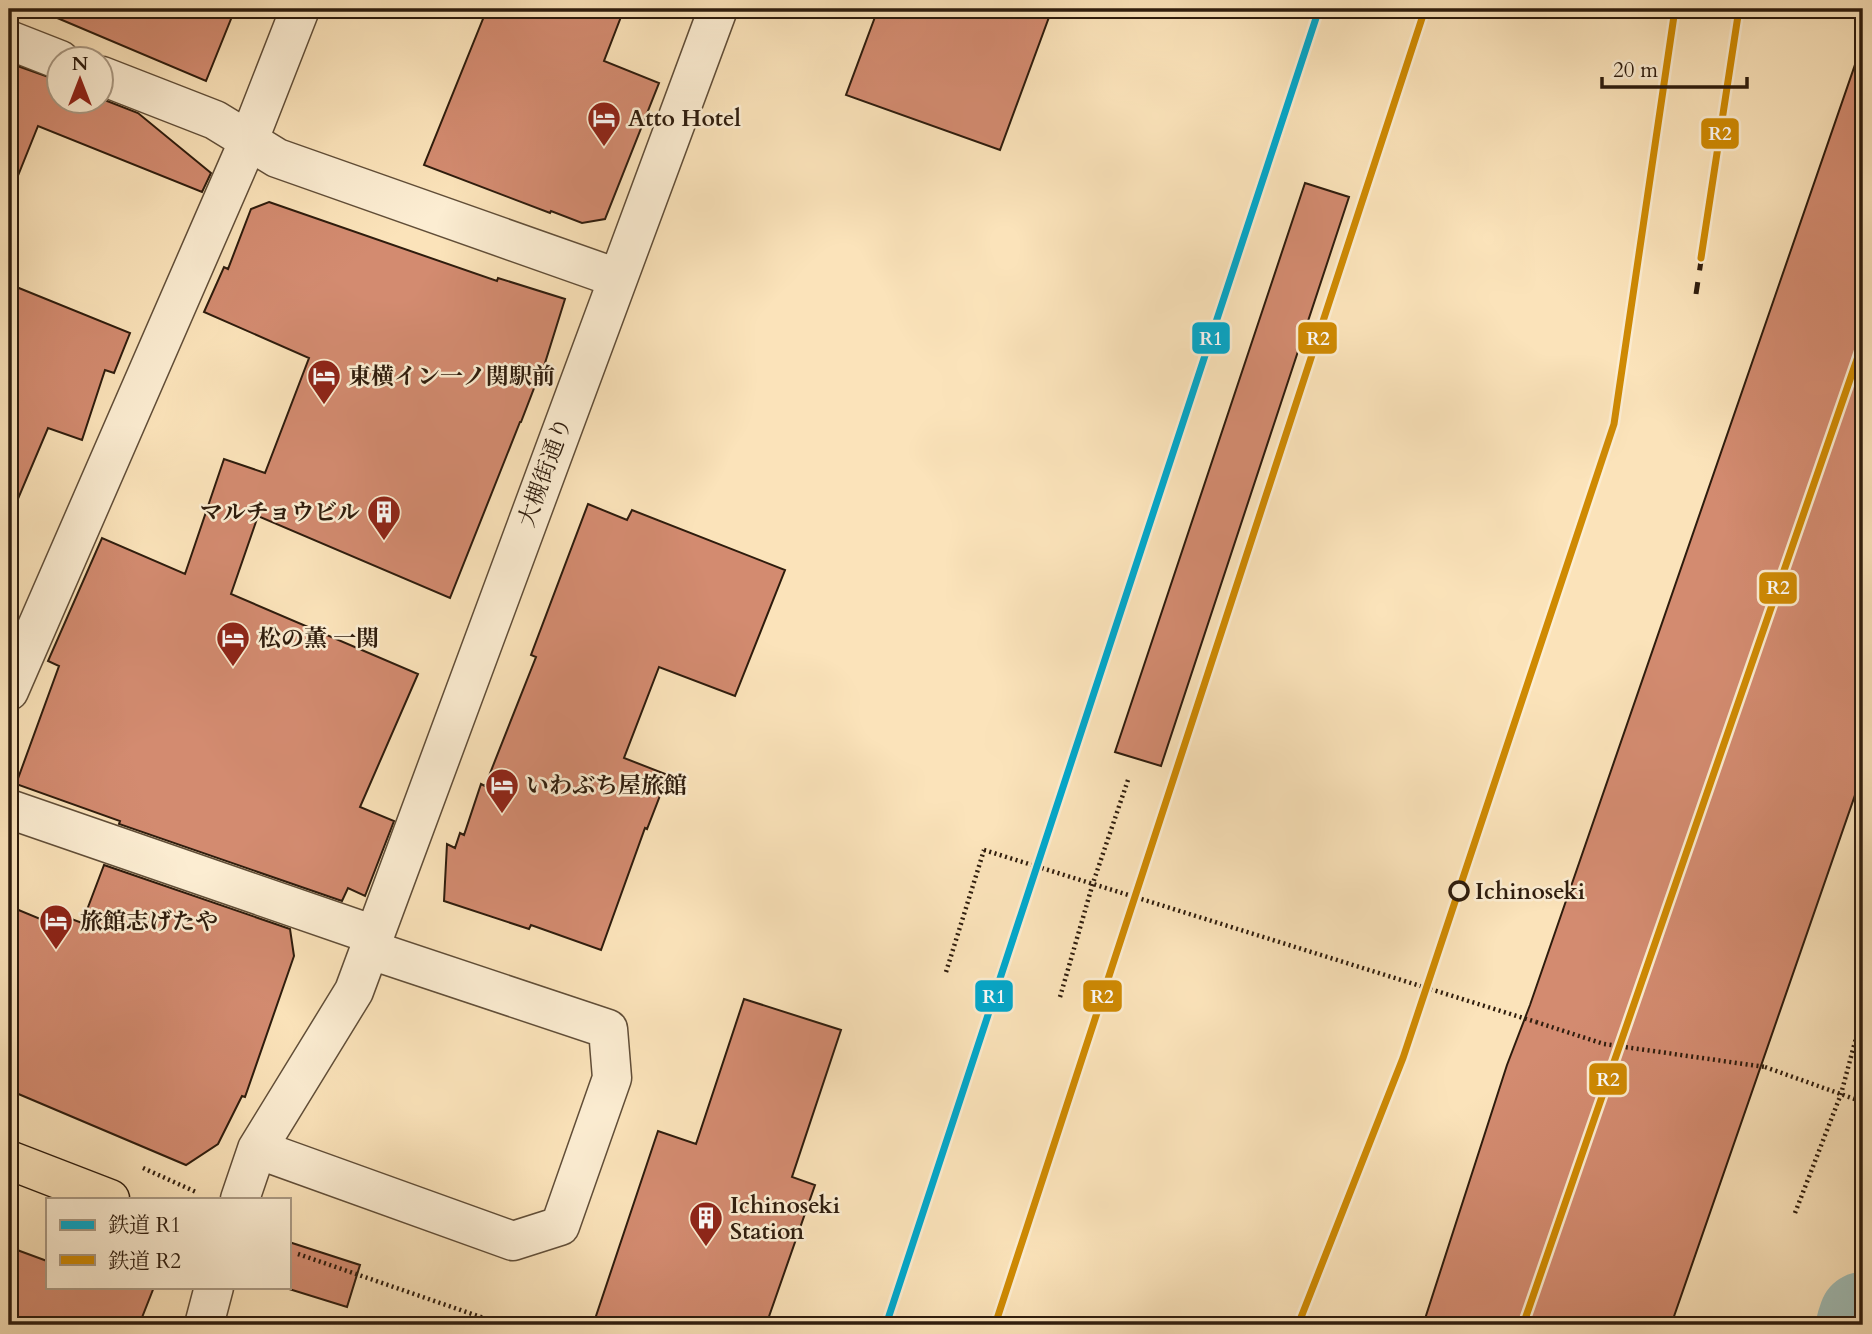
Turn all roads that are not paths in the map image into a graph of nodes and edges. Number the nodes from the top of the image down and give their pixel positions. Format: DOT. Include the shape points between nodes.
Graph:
graph roads {
  1 [pos="300,9"];
  2 [pos="718,9"];
  3 [pos="9,40"];
  4 [pos="46,55"];
  5 [pos="116,81"];
  6 [pos="248,142"];
  7 [pos="617,278"];
  8 [pos="9,691"];
  9 [pos="9,809"];
  10 [pos="372,943"];
  11 [pos="257,1149"];
  12 [pos="9,1160"];
  13 [pos="107,1198"];
  14 [pos="240,1198"];
  1 -- 6 [label="street"];
  2 -- 7 [label="street, 大槻街通り"];
  3 -- 4 [label="street"];
  5 -- 6 [label="street" via="215,120"];
  6 -- 7 [label="street" via="277,158"];
  6 -- 8 [label="street"];
  7 -- 10 [label="street, 大槻街通り"];
  9 -- 10 [label="street"];
  10 -- 11 [label="street, 大槻街通り" via="354,991"];
  10 -- 11 [label="street" via="608,1029 612,1079 560,1226 513,1241"];
  11 -- 14 [label="street, 大槻街通り"];
  12 -- 13 [label="main road"];
}
